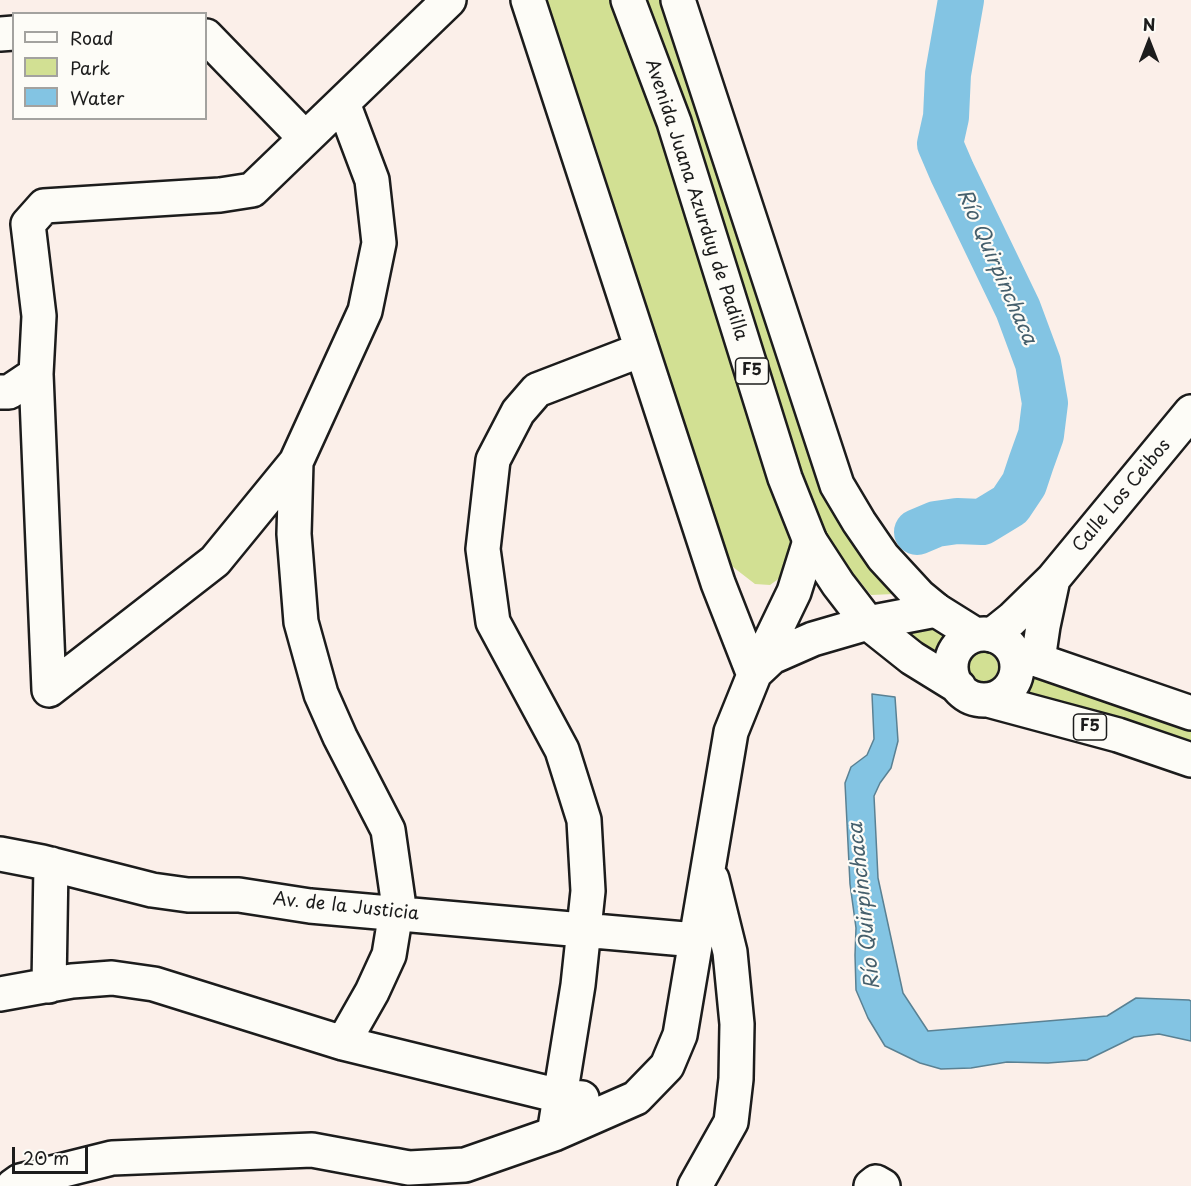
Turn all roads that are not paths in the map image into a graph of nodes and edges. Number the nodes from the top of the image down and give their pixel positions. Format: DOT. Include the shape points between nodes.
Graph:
graph roads {
  1 [pos="449,0"];
  2 [pos="528,0"];
  3 [pos="628,0"];
  4 [pos="678,0"];
  5 [pos="207,37"];
  6 [pos="343,103"];
  7 [pos="305,138"];
  8 [pos="641,350"];
  9 [pos="36,374"];
  10 [pos="0,392"];
  11 [pos="1191,412"];
  12 [pos="296,462"];
  13 [pos="810,542"];
  14 [pos="1053,579"];
  15 [pos="936,610"];
  16 [pos="868,623"];
  17 [pos="1005,646"];
  18 [pos="754,675"];
  19 [pos="973,693"];
  20 [pos="1191,713"];
  21 [pos="1190,760"];
  22 [pos="0,854"];
  23 [pos="51,864"];
  24 [pos="709,866"];
  25 [pos="396,913"];
  26 [pos="584,930"];
  27 [pos="696,940"];
  28 [pos="49,986"];
  29 [pos="0,994"];
  30 [pos="343,1043"];
  31 [pos="560,1096"];
  32 [pos="626,1102"];
  33 [pos="554,1134"];
  34 [pos="697,1185"];
  35 [pos="13,1186"];
  36 [pos="871,1186"];
  37 [pos="883,1186"];
  1 -- 6 [label="main road"];
  2 -- 8 [label="main road"];
  3 -- 13 [label="main road, Avenida Juana Azurduy de Padilla / F5" via="674,122 785,478"];
  4 -- 15 [label="main road, F5" via="837,485 883,557"];
  5 -- 7 [label="main road"];
  6 -- 7 [label="main road"];
  6 -- 12 [label="main road" via="372,180 378,243 365,311"];
  7 -- 9 [label="main road" via="252,190 44,206 28,224 39,316"];
  8 -- 18 [label="main road" via="718,583"];
  8 -- 26 [label="main road" via="537,390 518,412 493,460 483,549 493,622 562,750 584,820 588,891"];
  9 -- 10 [label="main road" via="9,392"];
  9 -- 12 [label="main road" via="49,690 215,561"];
  11 -- 14 [label="main road, Calle Los Ceibos"];
  12 -- 25 [label="main road" via="294,534 301,622 321,694 388,831 398,900"];
  13 -- 16 [label="main road, Avenida Juana Azurduy de Padilla / F5"];
  13 -- 18 [label="main road" via="794,592"];
  14 -- 17 [label="main road, Calle Los Ceibos" via="1012,619"];
  14 -- 17 [label="main road, Calle Los Ceibos" via="1043,627"];
  15 -- 16 [label="main road"];
  15 -- 17 [label="main road, F5"];
  16 -- 18 [label="main road" via="813,639 772,657"];
  16 -- 19 [label="main road, Avenida Juana Azurduy de Padilla / F5" via="912,658"];
  17 -- 19 [label="main road" via="1017,661 1014,682 998,697"];
  17 -- 19 [label="main road" via="966,639 958,647 951,667 953,678"];
  17 -- 20 [label="main road, F5"];
  18 -- 24 [label="main road" via="731,732"];
  19 -- 21 [label="main road, Avenida Juana Azurduy de Padilla / F5"];
  22 -- 23 [label="main road, Av. de la Justicia"];
  23 -- 25 [label="main road, Av. de la Justicia" via="152,890 239,895"];
  23 -- 28 [label="main road"];
  24 -- 27 [label="main road"];
  24 -- 34 [label="main road" via="730,952 737,1024 736,1079 731,1122"];
  25 -- 26 [label="main road, Av. de la Justicia"];
  25 -- 30 [label="main road" via="389,956"];
  26 -- 27 [label="main road, Av. de la Justicia"];
  26 -- 31 [label="main road"];
  27 -- 32 [label="main road" via="680,1035 667,1066 636,1098"];
  28 -- 29 [label="main road"];
  28 -- 30 [label="main road" via="112,978 154,984"];
  30 -- 31 [label="main road"];
  31 -- 32 [label="main road"];
  31 -- 33 [label="main road"];
  32 -- 33 [label="main road"];
  33 -- 35 [label="main road" via="465,1165 409,1168 312,1150 112,1158"];
  36 -- 37 [label="main road" via="876,1182"];
}
